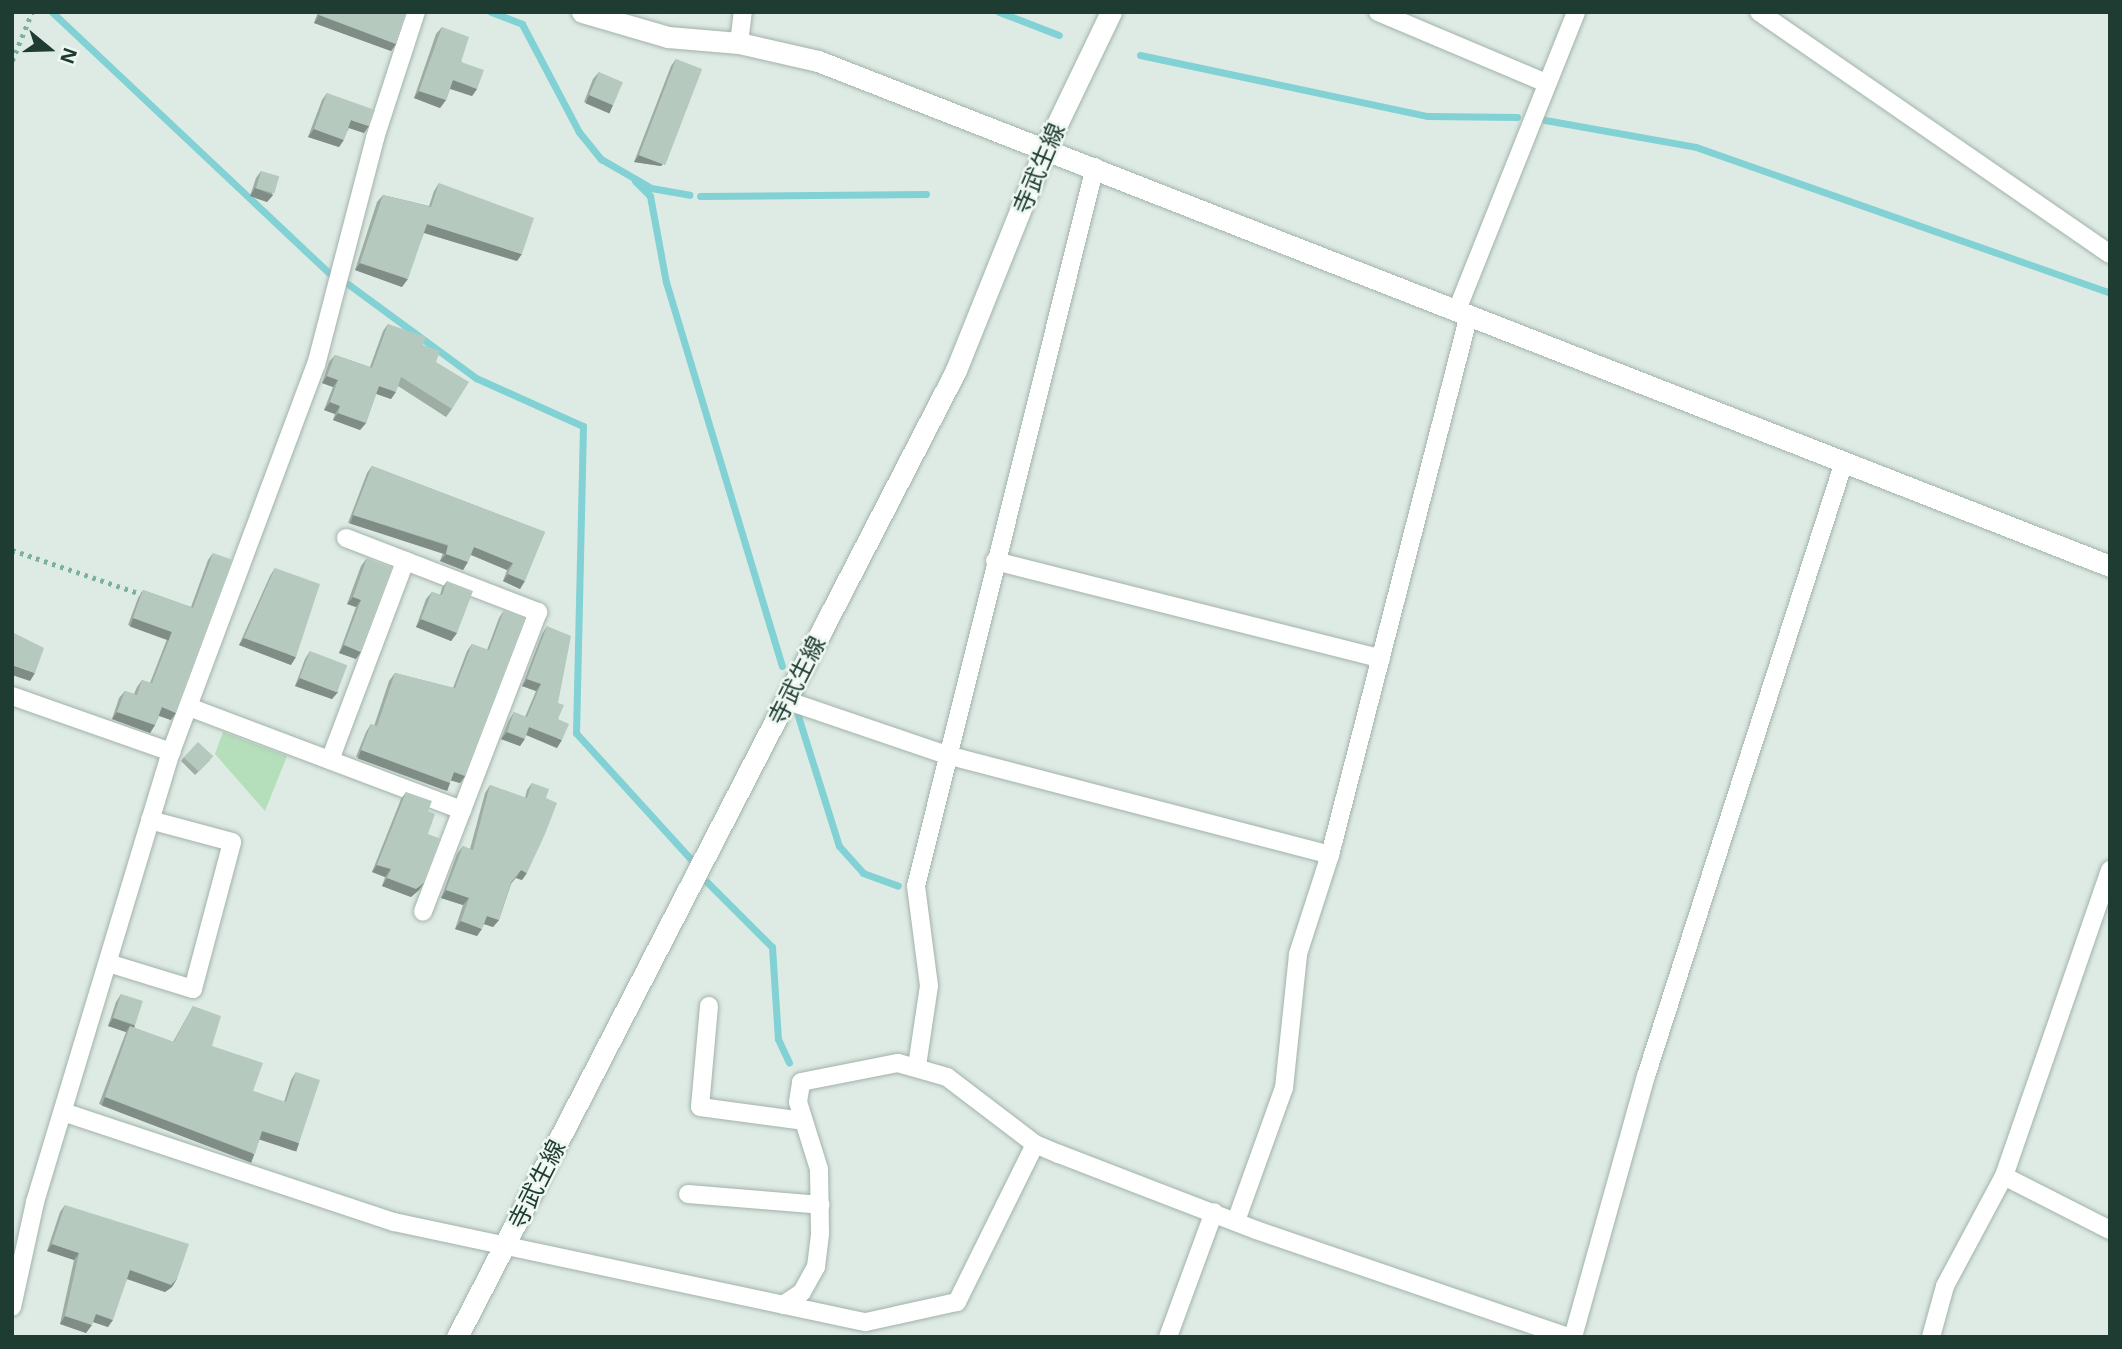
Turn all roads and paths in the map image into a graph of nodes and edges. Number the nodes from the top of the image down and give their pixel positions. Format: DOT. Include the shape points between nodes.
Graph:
graph roads {
  1 [pos="32,12"];
  2 [pos="416,12"];
  3 [pos="582,12"];
  4 [pos="743,12"];
  5 [pos="1111,12"];
  6 [pos="1378,12"];
  7 [pos="1576,12"];
  8 [pos="1759,12"];
  9 [pos="739,43"];
  10 [pos="12,61"];
  11 [pos="1544,82"];
  12 [pos="1045,149"];
  13 [pos="1095,167"];
  14 [pos="2110,254"];
  15 [pos="1463,312"];
  16 [pos="1844,461"];
  17 [pos="346,538"];
  18 [pos="12,550"];
  19 [pos="405,561"];
  20 [pos="995,561"];
  21 [pos="2110,566"];
  22 [pos="156,599"];
  23 [pos="1381,659"];
  24 [pos="12,696"];
  25 [pos="785,700"];
  26 [pos="189,707"];
  27 [pos="171,752"];
  28 [pos="947,755"];
  29 [pos="330,760"];
  30 [pos="463,810"];
  31 [pos="150,820"];
  32 [pos="1331,855"];
  33 [pos="2110,870"];
  34 [pos="423,912"];
  35 [pos="108,963"];
  36 [pos="709,1006"];
  37 [pos="917,1066"];
  38 [pos="63,1112"];
  39 [pos="803,1121"];
  40 [pos="1035,1144"];
  41 [pos="2004,1176"];
  42 [pos="688,1194"];
  43 [pos="821,1205"];
  44 [pos="1214,1212"];
  45 [pos="1236,1221"];
  46 [pos="2110,1230"];
  47 [pos="504,1246"];
  48 [pos="12,1305"];
  49 [pos="783,1305"];
  50 [pos="457,1337"];
  51 [pos="1168,1337"];
  52 [pos="1570,1337"];
  53 [pos="1930,1337"];
  1 -- 10 [label="path"];
  2 -- 26 [label="street" via="375,138 316,365"];
  3 -- 9 [label="street" via="668,37"];
  4 -- 9 [label="street"];
  5 -- 12 [label="street, 寺武生線"];
  6 -- 11 [label="street"];
  7 -- 11 [label="street"];
  8 -- 14 [label="street"];
  9 -- 12 [label="street" via="818,61"];
  11 -- 15 [label="street"];
  12 -- 13 [label="street"];
  12 -- 25 [label="street, 寺武生線" via="956,370"];
  13 -- 15 [label="street"];
  13 -- 20 [label="street"];
  15 -- 16 [label="street"];
  15 -- 23 [label="street"];
  16 -- 21 [label="street"];
  16 -- 52 [label="street" via="1646,1076"];
  17 -- 19 [label="street"];
  18 -- 22 [label="path"];
  19 -- 29 [label="street"];
  19 -- 30 [label="street" via="538,612"];
  20 -- 23 [label="street"];
  20 -- 28 [label="street"];
  23 -- 32 [label="street"];
  24 -- 27 [label="street"];
  25 -- 28 [label="street"];
  25 -- 47 [label="street, 寺武生線"];
  26 -- 27 [label="street"];
  26 -- 29 [label="street"];
  27 -- 31 [label="street"];
  28 -- 32 [label="street"];
  28 -- 37 [label="street" via="915,894 929,986"];
  29 -- 30 [label="street"];
  30 -- 34 [label="street"];
  31 -- 35 [label="street"];
  31 -- 35 [label="street" via="232,842 193,989"];
  32 -- 45 [label="street" via="1298,954 1284,1088"];
  33 -- 41 [label="street"];
  35 -- 38 [label="street"];
  36 -- 39 [label="street" via="700,1108"];
  37 -- 39 [label="street" via="876,1065 801,1082"];
  37 -- 40 [label="street" via="965,1088"];
  38 -- 47 [label="street" via="394,1222"];
  38 -- 48 [label="street"];
  39 -- 43 [label="street" via="818,1169"];
  40 -- 44 [label="street"];
  40 -- 49 [label="street" via="957,1302 866,1322"];
  41 -- 46 [label="street"];
  41 -- 53 [label="street" via="1963,1249"];
  42 -- 43 [label="street"];
  43 -- 49 [label="street" via="816,1267 802,1292"];
  44 -- 45 [label="street"];
  44 -- 51 [label="street"];
  45 -- 52 [label="street"];
  47 -- 49 [label="street"];
  47 -- 50 [label="street, 寺武生線"];
}
